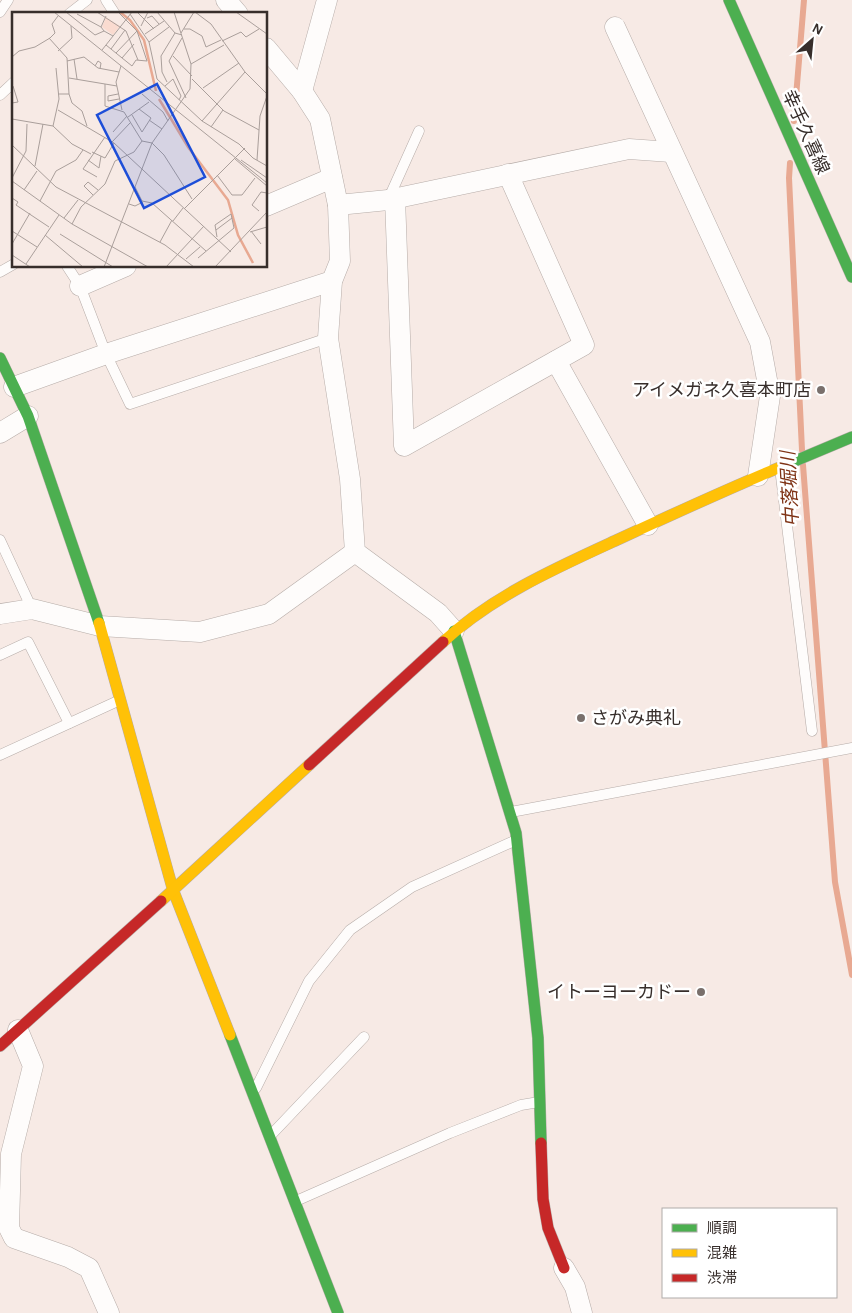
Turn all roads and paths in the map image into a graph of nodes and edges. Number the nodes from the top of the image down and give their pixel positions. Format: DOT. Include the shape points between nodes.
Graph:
graph roads {
  1 [pos="8,0"];
  2 [pos="87,0"];
  3 [pos="106,0"];
  4 [pos="226,0"];
  5 [pos="327,0"];
  6 [pos="729,0"];
  7 [pos="0,12"];
  8 [pos="72,12"];
  9 [pos="114,12"];
  10 [pos="236,12"];
  11 [pos="615,27"];
  12 [pos="268,50"];
  13 [pos="12,84"];
  14 [pos="302,91"];
  15 [pos="0,95"];
  16 [pos="419,131"];
  17 [pos="671,152"];
  18 [pos="508,174"];
  19 [pos="332,178"];
  20 [pos="391,199"];
  21 [pos="268,205"];
  22 [pos="338,205"];
  23 [pos="12,265"];
  24 [pos="68,268"];
  25 [pos="121,268"];
  26 [pos="0,272"];
  27 [pos="852,278"];
  28 [pos="332,281"];
  29 [pos="80,286"];
  30 [pos="328,338"];
  31 [pos="106,354"];
  32 [pos="0,358"];
  33 [pos="556,361"];
  34 [pos="14,387"];
  35 [pos="28,416"];
  36 [pos="0,433"];
  37 [pos="852,437"];
  38 [pos="780,467"];
  39 [pos="758,476"];
  40 [pos="648,525"];
  41 [pos="0,540"];
  42 [pos="355,552"];
  43 [pos="32,609"];
  44 [pos="0,614"];
  45 [pos="100,626"];
  46 [pos="454,631"];
  47 [pos="0,655"];
  48 [pos="121,700"];
  49 [pos="69,723"];
  50 [pos="812,731"];
  51 [pos="852,748"];
  52 [pos="0,755"];
  53 [pos="510,812"];
  54 [pos="517,840"];
  55 [pos="173,890"];
  56 [pos="18,1030"];
  57 [pos="364,1037"];
  58 [pos="0,1046"];
  59 [pos="253,1094"];
  60 [pos="540,1102"];
  61 [pos="269,1137"];
  62 [pos="5,1153"];
  63 [pos="295,1201"];
  64 [pos="7,1239"];
  65 [pos="564,1268"];
  66 [pos="109,1313"];
  67 [pos="338,1313"];
  68 [pos="582,1313"];
  1 -- 7 [label="lane"];
  2 -- 8 [label="lane"];
  3 -- 9 [label="lane"];
  4 -- 10 [label="street"];
  5 -- 14 [label="street"];
  6 -- 27 [label="street, 幸手久喜線"];
  11 -- 17 [label="street"];
  12 -- 14 [label="street"];
  13 -- 15 [label="lane"];
  14 -- 19 [label="street" via="320,119"];
  16 -- 20 [label="lane"];
  17 -- 18 [label="street" via="629,148"];
  17 -- 39 [label="street" via="760,342 770,396"];
  18 -- 20 [label="street"];
  18 -- 33 [label="street" via="584,345"];
  19 -- 21 [label="street"];
  19 -- 22 [label="street"];
  20 -- 22 [label="street"];
  20 -- 33 [label="street" via="404,446"];
  22 -- 28 [label="street" via="340,261"];
  23 -- 26 [label="lane"];
  24 -- 29 [label="lane"];
  25 -- 29 [label="street"];
  28 -- 30 [label="street"];
  28 -- 31 [label="street"];
  29 -- 31 [label="lane"];
  30 -- 31 [label="lane" via="130,404"];
  30 -- 42 [label="street" via="350,479"];
  31 -- 34 [label="street"];
  32 -- 34 [label="street"];
  33 -- 40 [label="street"];
  34 -- 35 [label="street"];
  35 -- 36 [label="street"];
  35 -- 45 [label="street"];
  37 -- 38 [label="street"];
  38 -- 39 [label="street"];
  38 -- 50 [label="lane"];
  39 -- 40 [label="street"];
  40 -- 46 [label="street" via="554,569"];
  41 -- 43 [label="lane"];
  42 -- 45 [label="street" via="269,614 200,632"];
  42 -- 46 [label="street" via="438,613"];
  43 -- 44 [label="street"];
  43 -- 45 [label="street"];
  45 -- 48 [label="street"];
  46 -- 53 [label="street"];
  46 -- 55 [label="street"];
  47 -- 49 [label="lane" via="28,642"];
  48 -- 49 [label="lane"];
  48 -- 55 [label="street"];
  49 -- 52 [label="lane"];
  51 -- 53 [label="lane"];
  53 -- 54 [label="street"];
  54 -- 59 [label="lane" via="412,887 350,930 309,981"];
  54 -- 60 [label="street" via="538,1038"];
  55 -- 56 [label="street"];
  55 -- 59 [label="street"];
  56 -- 58 [label="street"];
  56 -- 62 [label="street" via="33,1066"];
  57 -- 61 [label="lane"];
  59 -- 61 [label="street"];
  60 -- 63 [label="lane" via="521,1105 450,1133"];
  60 -- 65 [label="street" via="543,1199 548,1228"];
  61 -- 63 [label="street"];
  62 -- 64 [label="street"];
  63 -- 67 [label="street"];
  64 -- 66 [label="street" via="89,1268"];
  65 -- 68 [label="street" via="575,1287"];
}
